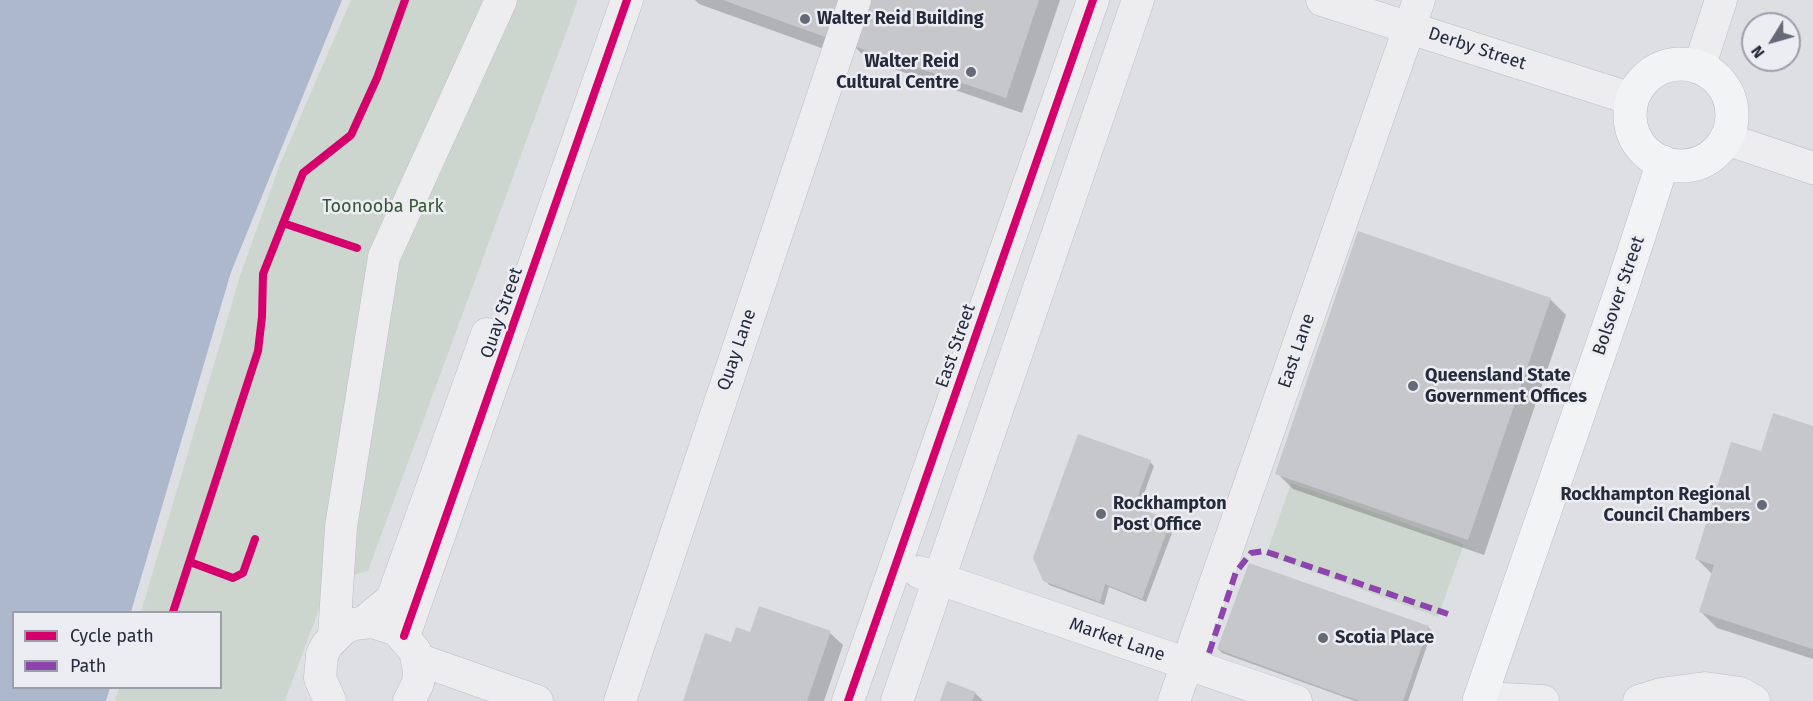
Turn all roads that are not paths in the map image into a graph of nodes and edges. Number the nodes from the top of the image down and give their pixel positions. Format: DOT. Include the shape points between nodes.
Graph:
graph roads {
  1 [pos="501,0"];
  2 [pos="608,0"];
  3 [pos="627,0"];
  4 [pos="855,0"];
  5 [pos="1093,0"];
  6 [pos="1138,0"];
  7 [pos="1322,0"];
  8 [pos="1721,0"];
  9 [pos="1414,14"];
  10 [pos="1699,68"];
  11 [pos="1632,99"];
  12 [pos="1726,139"];
  13 [pos="1663,162"];
  14 [pos="1813,168"];
  15 [pos="896,563"];
  16 [pos="939,579"];
  17 [pos="364,622"];
  18 [pos="334,636"];
  19 [pos="411,647"];
  20 [pos="1187,664"];
  21 [pos="324,697"];
  22 [pos="409,701"];
  23 [pos="537,701"];
  24 [pos="620,701"];
  25 [pos="848,701"];
  26 [pos="897,701"];
  27 [pos="1174,701"];
  28 [pos="1296,701"];
  29 [pos="1479,701"];
  30 [pos="1491,701"];
  31 [pos="1543,701"];
  32 [pos="1640,701"];
  33 [pos="1754,701"];
  1 -- 18 [label="street" via="384,257 341,528"];
  2 -- 17 [label="street, Quay Street" via="392,599"];
  3 -- 19 [label="street, Quay Street"];
  4 -- 24 [label="street, Quay Lane"];
  5 -- 15 [label="street, East Street"];
  6 -- 16 [label="street"];
  7 -- 9 [label="street, Derby Street"];
  8 -- 10 [label="street"];
  9 -- 11 [label="street, Derby Street"];
  9 -- 20 [label="street, East Lane"];
  10 -- 11 [label="main road" via="1667,66 1640,84"];
  10 -- 12 [label="main road" via="1713,76 1729,101 1732,117"];
  11 -- 13 [label="main road" via="1632,130 1650,156"];
  12 -- 13 [label="main road" via="1710,157 1696,164"];
  12 -- 14 [label="street"];
  13 -- 29 [label="main road, Bolsover Street"];
  15 -- 16 [label="street, Market Lane"];
  15 -- 25 [label="street, East Street"];
  16 -- 20 [label="street, Market Lane"];
  16 -- 26 [label="street"];
  17 -- 18 [label="street, Quay Street"];
  17 -- 19 [label="street" via="382,623 397,630"];
  18 -- 21 [label="street" via="322,655 320,678"];
  19 -- 22 [label="street, Quay Street" via="419,671"];
  19 -- 23 [label="street"];
  20 -- 27 [label="street, East Lane"];
  20 -- 28 [label="street, Market Lane"];
  30 -- 31 [label="street"];
  32 -- 33 [label="street" via="1705,688 1740,693"];
}
